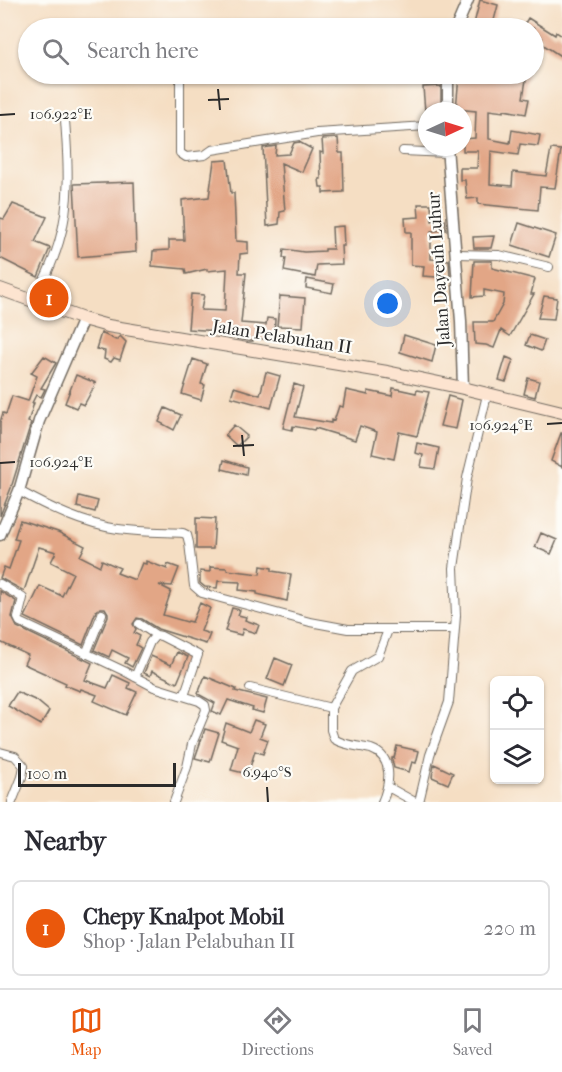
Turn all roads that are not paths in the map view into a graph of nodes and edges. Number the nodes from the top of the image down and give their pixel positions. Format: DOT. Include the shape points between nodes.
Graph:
graph roads {
  1 [pos="468,0"];
  2 [pos="460,18"];
  3 [pos="180,84"];
  4 [pos="448,84"];
  5 [pos="448,102"];
  6 [pos="65,120"];
  7 [pos="418,127"];
  8 [pos="403,151"];
  9 [pos="418,151"];
  10 [pos="448,156"];
  11 [pos="457,254"];
  12 [pos="549,267"];
  13 [pos="0,289"];
  14 [pos="33,302"];
  15 [pos="83,319"];
  16 [pos="463,388"];
  17 [pos="487,394"];
  18 [pos="562,412"];
  19 [pos="18,491"];
  20 [pos="0,535"];
  21 [pos="0,584"];
  22 [pos="102,614"];
  23 [pos="139,624"];
  24 [pos="455,629"];
  25 [pos="388,630"];
  26 [pos="156,635"];
  27 [pos="86,654"];
  28 [pos="135,677"];
  29 [pos="250,688"];
  30 [pos="184,696"];
  31 [pos="331,708"];
  32 [pos="0,752"];
  33 [pos="388,787"];
  34 [pos="12,802"];
  35 [pos="174,802"];
  36 [pos="382,802"];
  37 [pos="417,802"];
  1 -- 2 [label="street"];
  3 -- 7 [label="street" via="180,153 186,157 317,133"];
  4 -- 5 [label="street"];
  6 -- 14 [label="street" via="65,213 54,256"];
  8 -- 9 [label="street"];
  10 -- 11 [label="street, Jalan Dayeuh Luhur"];
  11 -- 12 [label="street" via="499,255"];
  11 -- 16 [label="street, Jalan Dayeuh Luhur"];
  13 -- 14 [label="main road, Jalan Pelabuhan II"];
  14 -- 15 [label="main road, Jalan Pelabuhan II"];
  15 -- 16 [label="main road, Jalan Pelabuhan II"];
  15 -- 19 [label="street" via="39,421"];
  16 -- 17 [label="main road, Jalan Pelabuhan II"];
  17 -- 18 [label="main road, Jalan Pelabuhan II"];
  17 -- 24 [label="street" via="467,478 453,568"];
  19 -- 20 [label="street"];
  19 -- 25 [label="street" via="90,522 118,529 187,535 194,586 202,593 310,622"];
  21 -- 27 [label="street" via="23,598 19,621"];
  22 -- 27 [label="street"];
  23 -- 26 [label="street"];
  24 -- 25 [label="street"];
  24 -- 37 [label="street" via="449,702"];
  25 -- 31 [label="street" via="378,656 352,671"];
  26 -- 28 [label="street"];
  26 -- 30 [label="street" via="197,653"];
  27 -- 28 [label="street"];
  28 -- 30 [label="street"];
  29 -- 31 [label="street"];
  30 -- 35 [label="street" via="204,704 206,710"];
  31 -- 33 [label="street" via="334,739 380,754 388,768"];
  32 -- 34 [label="street" via="15,756 24,766"];
  33 -- 36 [label="street"];
  33 -- 37 [label="street"];
}
